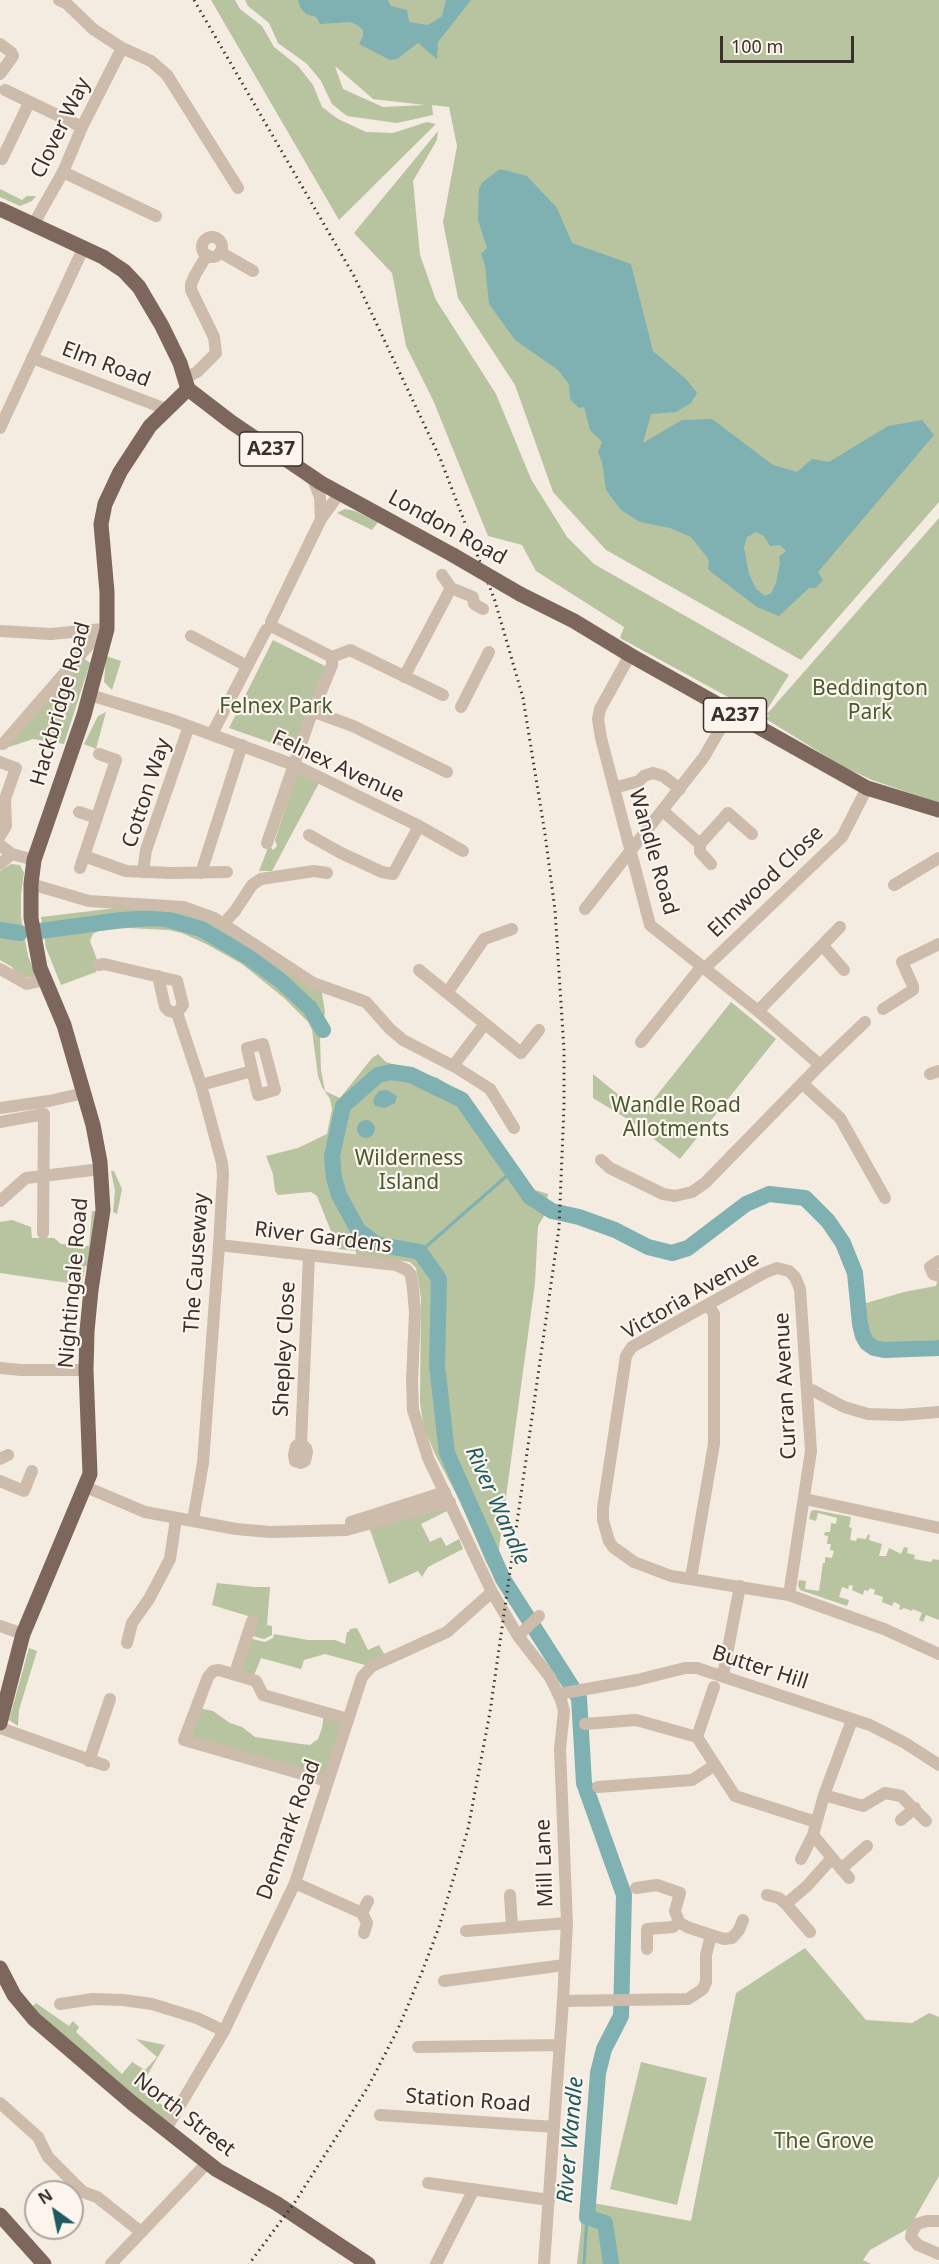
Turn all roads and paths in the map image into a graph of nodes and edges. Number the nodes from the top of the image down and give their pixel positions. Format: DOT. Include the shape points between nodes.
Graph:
graph roads {
  1 [pos="65,1"];
  2 [pos="0,44"];
  3 [pos="122,48"];
  4 [pos="0,75"];
  5 [pos="4,90"];
  6 [pos="29,104"];
  7 [pos="82,127"];
  8 [pos="2,159"];
  9 [pos="63,172"];
  10 [pos="238,188"];
  11 [pos="0,209"];
  12 [pos="156,216"];
  13 [pos="33,225"];
  14 [pos="83,249"];
  15 [pos="220,252"];
  16 [pos="207,255"];
  17 [pos="253,271"];
  18 [pos="32,358"];
  19 [pos="186,383"];
  20 [pos="166,409"];
  21 [pos="0,428"];
  22 [pos="312,477"];
  23 [pos="339,494"];
  24 [pos="321,519"];
  25 [pos="442,575"];
  26 [pos="451,588"];
  27 [pos="483,609"];
  28 [pos="269,627"];
  29 [pos="101,630"];
  30 [pos="0,631"];
  31 [pos="191,636"];
  32 [pos="489,652"];
  33 [pos="630,655"];
  34 [pos="332,657"];
  35 [pos="247,666"];
  36 [pos="404,677"];
  37 [pos="90,695"];
  38 [pos="443,695"];
  39 [pos="461,707"];
  40 [pos="312,711"];
  41 [pos="730,712"];
  42 [pos="189,726"];
  43 [pos="212,734"];
  44 [pos="3,744"];
  45 [pos="242,745"];
  46 [pos="99,754"];
  47 [pos="0,762"];
  48 [pos="294,765"];
  49 [pos="447,772"];
  50 [pos="614,788"];
  51 [pos="867,788"];
  52 [pos="680,789"];
  53 [pos="939,810"];
  54 [pos="663,811"];
  55 [pos="79,812"];
  56 [pos="97,818"];
  57 [pos="419,826"];
  58 [pos="752,834"];
  59 [pos="309,835"];
  60 [pos="0,836"];
  61 [pos="267,843"];
  62 [pos="0,844"];
  63 [pos="700,844"];
  64 [pos="463,851"];
  65 [pos="630,853"];
  66 [pos="12,854"];
  67 [pos="939,858"];
  68 [pos="34,861"];
  69 [pos="0,864"];
  70 [pos="711,864"];
  71 [pos="143,872"];
  72 [pos="227,872"];
  73 [pos="201,873"];
  74 [pos="327,873"];
  75 [pos="31,884"];
  76 [pos="894,885"];
  77 [pos="585,909"];
  78 [pos="223,924"];
  79 [pos="840,927"];
  80 [pos="512,929"];
  81 [pos="939,944"];
  82 [pos="823,946"];
  83 [pos="37,948"];
  84 [pos="99,965"];
  85 [pos="703,968"];
  86 [pos="0,969"];
  87 [pos="419,970"];
  88 [pos="844,970"];
  89 [pos="158,976"];
  90 [pos="45,980"];
  91 [pos="447,993"];
  92 [pos="883,1009"];
  93 [pos="758,1011"];
  94 [pos="177,1013"];
  95 [pos="865,1022"];
  96 [pos="484,1024"];
  97 [pos="539,1030"];
  98 [pos="641,1042"];
  99 [pos="820,1065"];
  100 [pos="453,1066"];
  101 [pos="252,1071"];
  102 [pos="802,1083"];
  103 [pos="201,1085"];
  104 [pos="84,1093"];
  105 [pos="0,1108"];
  106 [pos="0,1122"];
  107 [pos="514,1128"];
  108 [pos="601,1160"];
  109 [pos="101,1169"];
  110 [pos="44,1174"];
  111 [pos="885,1198"];
  112 [pos="0,1201"];
  113 [pos="43,1233"];
  114 [pos="219,1245"];
  115 [pos="309,1256"];
  116 [pos="939,1261"];
  117 [pos="939,1276"];
  118 [pos="799,1282"];
  119 [pos="708,1305"];
  120 [pos="0,1368"];
  121 [pos="86,1370"];
  122 [pos="807,1390"];
  123 [pos="825,1397"];
  124 [pos="809,1407"];
  125 [pos="939,1412"];
  126 [pos="301,1444"];
  127 [pos="32,1470"];
  128 [pos="0,1481"];
  129 [pos="86,1487"];
  130 [pos="448,1497"];
  131 [pos="806,1499"];
  132 [pos="176,1519"];
  133 [pos="193,1520"];
  134 [pos="939,1528"];
  135 [pos="691,1578"];
  136 [pos="740,1586"];
  137 [pos="492,1592"];
  138 [pos="789,1595"];
  139 [pos="539,1616"];
  140 [pos="252,1621"];
  141 [pos="0,1626"];
  142 [pos="523,1632"];
  143 [pos="23,1634"];
  144 [pos="127,1643"];
  145 [pos="939,1654"];
  146 [pos="235,1673"];
  147 [pos="723,1675"];
  148 [pos="714,1687"];
  149 [pos="563,1693"];
  150 [pos="93,1704"];
  151 [pos="348,1719"];
  152 [pos="852,1720"];
  153 [pos="585,1724"];
  154 [pos="0,1726"];
  155 [pos="697,1737"];
  156 [pos="89,1761"];
  157 [pos="104,1765"];
  158 [pos="715,1765"];
  159 [pos="939,1765"];
  160 [pos="327,1781"];
  161 [pos="598,1787"];
  162 [pos="824,1795"];
  163 [pos="915,1808"];
  164 [pos="902,1820"];
  165 [pos="926,1821"];
  166 [pos="816,1822"];
  167 [pos="813,1835"];
  168 [pos="867,1846"];
  169 [pos="832,1858"];
  170 [pos="801,1859"];
  171 [pos="295,1883"];
  172 [pos="636,1888"];
  173 [pos="510,1895"];
  174 [pos="767,1895"];
  175 [pos="368,1901"];
  176 [pos="786,1904"];
  177 [pos="362,1914"];
  178 [pos="743,1920"];
  179 [pos="679,1922"];
  180 [pos="567,1923"];
  181 [pos="513,1927"];
  182 [pos="466,1930"];
  183 [pos="810,1932"];
  184 [pos="364,1933"];
  185 [pos="711,1935"];
  186 [pos="647,1949"];
  187 [pos="564,1965"];
  188 [pos="0,1968"];
  189 [pos="444,1981"];
  190 [pos="563,2001"];
  191 [pos="60,2004"];
  192 [pos="224,2031"];
  193 [pos="560,2045"];
  194 [pos="418,2047"];
  195 [pos="0,2103"];
  196 [pos="380,2115"];
  197 [pos="554,2127"];
  198 [pos="166,2129"];
  199 [pos="207,2163"];
  200 [pos="428,2183"];
  201 [pos="474,2189"];
  202 [pos="549,2200"];
  203 [pos="0,2215"];
  204 [pos="939,2221"];
  205 [pos="141,2232"];
  206 [pos="939,2254"];
  207 [pos="44,2264"];
  208 [pos="111,2264"];
  209 [pos="367,2264"];
  210 [pos="436,2264"];
  211 [pos="544,2264"];
  1 -- 3 [label="street" via="93,29"];
  2 -- 4 [label="street" via="13,56"];
  3 -- 7 [label="street, Clover Way"];
  3 -- 10 [label="street" via="152,61 167,75"];
  5 -- 6 [label="street"];
  6 -- 7 [label="street"];
  6 -- 8 [label="street"];
  7 -- 9 [label="street, Clover Way"];
  9 -- 12 [label="street"];
  9 -- 13 [label="street, Clover Way"];
  11 -- 13 [label="main road"];
  13 -- 14 [label="main road"];
  14 -- 18 [label="street"];
  14 -- 19 [label="main road" via="116,265 139,287 162,326"];
  15 -- 16 [label="street"];
  15 -- 16 [label="street" via="220,242 209,238 202,248"];
  15 -- 17 [label="street"];
  16 -- 19 [label="street" via="191,290 214,337 216,353"];
  18 -- 20 [label="street, Elm Road"];
  18 -- 21 [label="street"];
  19 -- 20 [label="main road, Hackbridge Road"];
  19 -- 22 [label="main road, London Road / A237" via="231,422"];
  20 -- 29 [label="main road, Hackbridge Road" via="125,462 105,504 101,524 107,592"];
  22 -- 23 [label="main road, London Road / A237"];
  22 -- 24 [label="street" via="320,497"];
  23 -- 24 [label="street"];
  23 -- 33 [label="main road, London Road / A237, bridge"];
  24 -- 28 [label="street"];
  25 -- 26 [label="street"];
  26 -- 27 [label="street" via="464,591"];
  26 -- 36 [label="street"];
  28 -- 34 [label="street"];
  28 -- 35 [label="street"];
  29 -- 30 [label="street" via="51,634"];
  29 -- 37 [label="main road, Hackbridge Road"];
  29 -- 44 [label="street"];
  31 -- 35 [label="street"];
  32 -- 39 [label="street"];
  33 -- 41 [label="main road, London Road / A237"];
  33 -- 50 [label="street, Wandle Road" via="598,719"];
  34 -- 36 [label="street" via="350,650"];
  34 -- 40 [label="street"];
  35 -- 43 [label="street"];
  36 -- 38 [label="street"];
  37 -- 42 [label="street, Felnex Avenue"];
  37 -- 68 [label="main road, Hackbridge Road"];
  40 -- 48 [label="street"];
  40 -- 49 [label="street" via="353,726"];
  41 -- 51 [label="main road, London Road / A237"];
  41 -- 52 [label="street"];
  42 -- 43 [label="street, Felnex Avenue"];
  42 -- 71 [label="street, Cotton Way" via="146,850"];
  43 -- 45 [label="street, Felnex Avenue"];
  45 -- 48 [label="street, Felnex Avenue"];
  45 -- 73 [label="street"];
  46 -- 56 [label="street" via="116,760"];
  47 -- 60 [label="street" via="16,768 5,799 6,826"];
  48 -- 57 [label="street, Felnex Avenue"];
  48 -- 61 [label="street"];
  50 -- 52 [label="street" via="653,773"];
  50 -- 65 [label="street, Wandle Road"];
  51 -- 53 [label="main road, London Road / A237"];
  51 -- 85 [label="street, Elmwood Close" via="842,837"];
  52 -- 54 [label="street"];
  54 -- 63 [label="street"];
  54 -- 65 [label="street"];
  55 -- 56 [label="street"];
  56 -- 71 [label="street" via="82,862"];
  57 -- 59 [label="street" via="393,874"];
  57 -- 64 [label="street, Felnex Avenue"];
  58 -- 63 [label="street" via="728,813"];
  62 -- 66 [label="street"];
  63 -- 70 [label="street" via="700,852"];
  65 -- 77 [label="street"];
  65 -- 85 [label="street, Wandle Road" via="650,925"];
  66 -- 68 [label="street"];
  66 -- 69 [label="street"];
  67 -- 76 [label="street"];
  68 -- 75 [label="main road, Hackbridge Road"];
  71 -- 73 [label="street"];
  72 -- 73 [label="street"];
  74 -- 78 [label="street" via="314,871 261,879 252,885"];
  75 -- 78 [label="street" via="89,901 183,908"];
  75 -- 83 [label="main road, Hackbridge Road" via="31,918"];
  78 -- 100 [label="street" via="313,983 366,1002 403,1040"];
  79 -- 82 [label="street"];
  80 -- 91 [label="street" via="484,939"];
  81 -- 92 [label="street" via="902,962 913,990"];
  82 -- 88 [label="street"];
  82 -- 93 [label="street"];
  83 -- 90 [label="main road, Nightingale Road"];
  84 -- 89 [label="street, The Causeway"];
  85 -- 93 [label="street, Wandle Road"];
  85 -- 98 [label="street, Elmwood Close"];
  86 -- 90 [label="street" via="27,984"];
  87 -- 91 [label="street"];
  89 -- 94 [label="street, The Causeway" via="165,1007"];
  89 -- 94 [label="street, The Causeway" via="177,981 183,1005"];
  90 -- 104 [label="main road, Nightingale Road"];
  91 -- 96 [label="street"];
  93 -- 99 [label="street, Wandle Road"];
  94 -- 103 [label="street, The Causeway"];
  95 -- 99 [label="street"];
  96 -- 97 [label="street" via="521,1053"];
  96 -- 100 [label="street"];
  99 -- 102 [label="street"];
  100 -- 107 [label="street" via="490,1090"];
  101 -- 103 [label="street"];
  102 -- 108 [label="street" via="692,1192 663,1194"];
  102 -- 111 [label="street" via="840,1118"];
  103 -- 114 [label="street, The Causeway" via="222,1163"];
  104 -- 105 [label="street"];
  104 -- 109 [label="main road, Nightingale Road"];
  106 -- 110 [label="street" via="44,1114"];
  109 -- 110 [label="street"];
  109 -- 121 [label="main road, Nightingale Road" via="104,1210 91,1290"];
  110 -- 112 [label="street" via="40,1178 26,1178"];
  110 -- 113 [label="street"];
  114 -- 115 [label="street, River Gardens"];
  114 -- 133 [label="street, The Causeway" via="203,1463"];
  115 -- 126 [label="street, Shepley Close"];
  115 -- 130 [label="street, River Gardens" via="396,1266 411,1275 415,1312 413,1410 428,1458"];
  116 -- 117 [label="street" via="930,1267"];
  118 -- 119 [label="street, Victoria Avenue" via="789,1271 777,1268"];
  118 -- 122 [label="street, Curran Avenue"];
  119 -- 135 [label="street" via="714,1319 714,1444"];
  119 -- 135 [label="street, Victoria Avenue" via="632,1347 626,1356 603,1508 613,1547 646,1567"];
  120 -- 121 [label="street"];
  121 -- 129 [label="main road, Nightingale Road" via="90,1474"];
  122 -- 123 [label="street"];
  122 -- 124 [label="street, Curran Avenue"];
  123 -- 124 [label="street"];
  123 -- 125 [label="street" via="868,1414"];
  124 -- 131 [label="street, Curran Avenue" via="811,1451"];
  127 -- 128 [label="street" via="24,1491"];
  129 -- 132 [label="street" via="145,1512"];
  129 -- 143 [label="main road, Nightingale Road"];
  130 -- 133 [label="street" via="346,1530 255,1532"];
  130 -- 137 [label="street, Mill Lane"];
  131 -- 134 [label="street"];
  131 -- 138 [label="street, Curran Avenue"];
  132 -- 133 [label="street"];
  132 -- 144 [label="street" via="172,1554 154,1602 132,1623"];
  135 -- 136 [label="street, Victoria Avenue"];
  136 -- 138 [label="street, Victoria Avenue"];
  136 -- 147 [label="street"];
  137 -- 142 [label="street, Mill Lane"];
  137 -- 151 [label="street, Denmark Road" via="447,1632 366,1670"];
  138 -- 145 [label="street, Victoria Avenue" via="884,1629"];
  139 -- 142 [label="street"];
  140 -- 146 [label="street"];
  141 -- 143 [label="street"];
  142 -- 149 [label="street, Mill Lane"];
  143 -- 154 [label="main road, Nightingale Road"];
  146 -- 151 [label="street" via="256,1681 263,1695"];
  146 -- 160 [label="street" via="219,1670 208,1677 184,1740"];
  147 -- 149 [label="street, Butter Hill" via="685,1668"];
  147 -- 152 [label="street, Butter Hill"];
  148 -- 155 [label="street"];
  149 -- 180 [label="street, Mill Lane" via="560,1749"];
  150 -- 156 [label="street" via="108,1704"];
  151 -- 160 [label="street, Denmark Road"];
  152 -- 159 [label="street, Butter Hill" via="894,1737"];
  152 -- 162 [label="street"];
  153 -- 155 [label="street" via="636,1720"];
  154 -- 156 [label="street"];
  155 -- 158 [label="street"];
  156 -- 157 [label="street"];
  158 -- 161 [label="street" via="692,1780"];
  158 -- 166 [label="street" via="735,1796"];
  160 -- 171 [label="street, Denmark Road"];
  162 -- 163 [label="street" via="863,1806 880,1794 891,1793"];
  162 -- 166 [label="street"];
  163 -- 164 [label="street"];
  163 -- 165 [label="street"];
  166 -- 167 [label="street"];
  167 -- 169 [label="street"];
  167 -- 170 [label="street"];
  168 -- 169 [label="street" via="845,1873"];
  169 -- 176 [label="street"];
  171 -- 177 [label="street"];
  171 -- 192 [label="street, Denmark Road"];
  172 -- 179 [label="street" via="657,1885 680,1893 675,1911"];
  173 -- 181 [label="street"];
  174 -- 176 [label="street"];
  175 -- 177 [label="street"];
  176 -- 183 [label="street"];
  177 -- 184 [label="street" via="367,1923"];
  178 -- 185 [label="street" via="732,1938"];
  179 -- 185 [label="street"];
  179 -- 186 [label="street" via="673,1927 647,1929"];
  180 -- 181 [label="street"];
  180 -- 187 [label="street, Mill Lane"];
  181 -- 182 [label="street"];
  185 -- 190 [label="street" via="706,1982 703,1989 688,1999"];
  187 -- 189 [label="street"];
  187 -- 190 [label="street, Mill Lane"];
  188 -- 198 [label="main road, North Street" via="14,1995 34,2019"];
  190 -- 193 [label="street, Mill Lane"];
  191 -- 192 [label="street" via="93,1999 152,2004"];
  192 -- 198 [label="street, Denmark Road"];
  193 -- 194 [label="street"];
  193 -- 197 [label="street, Mill Lane"];
  195 -- 205 [label="street" via="38,2137 48,2157 83,2192 97,2197"];
  196 -- 197 [label="street, Station Road"];
  197 -- 202 [label="street, Mill Lane"];
  198 -- 199 [label="main road, North Street"];
  199 -- 205 [label="street"];
  199 -- 209 [label="main road, North Street" via="276,2203"];
  200 -- 201 [label="street"];
  201 -- 202 [label="street"];
  201 -- 210 [label="street"];
  202 -- 211 [label="street, Mill Lane"];
  203 -- 207 [label="main road"];
  204 -- 206 [label="street" via="917,2224 911,2237 918,2245"];
  205 -- 208 [label="street"];
}
